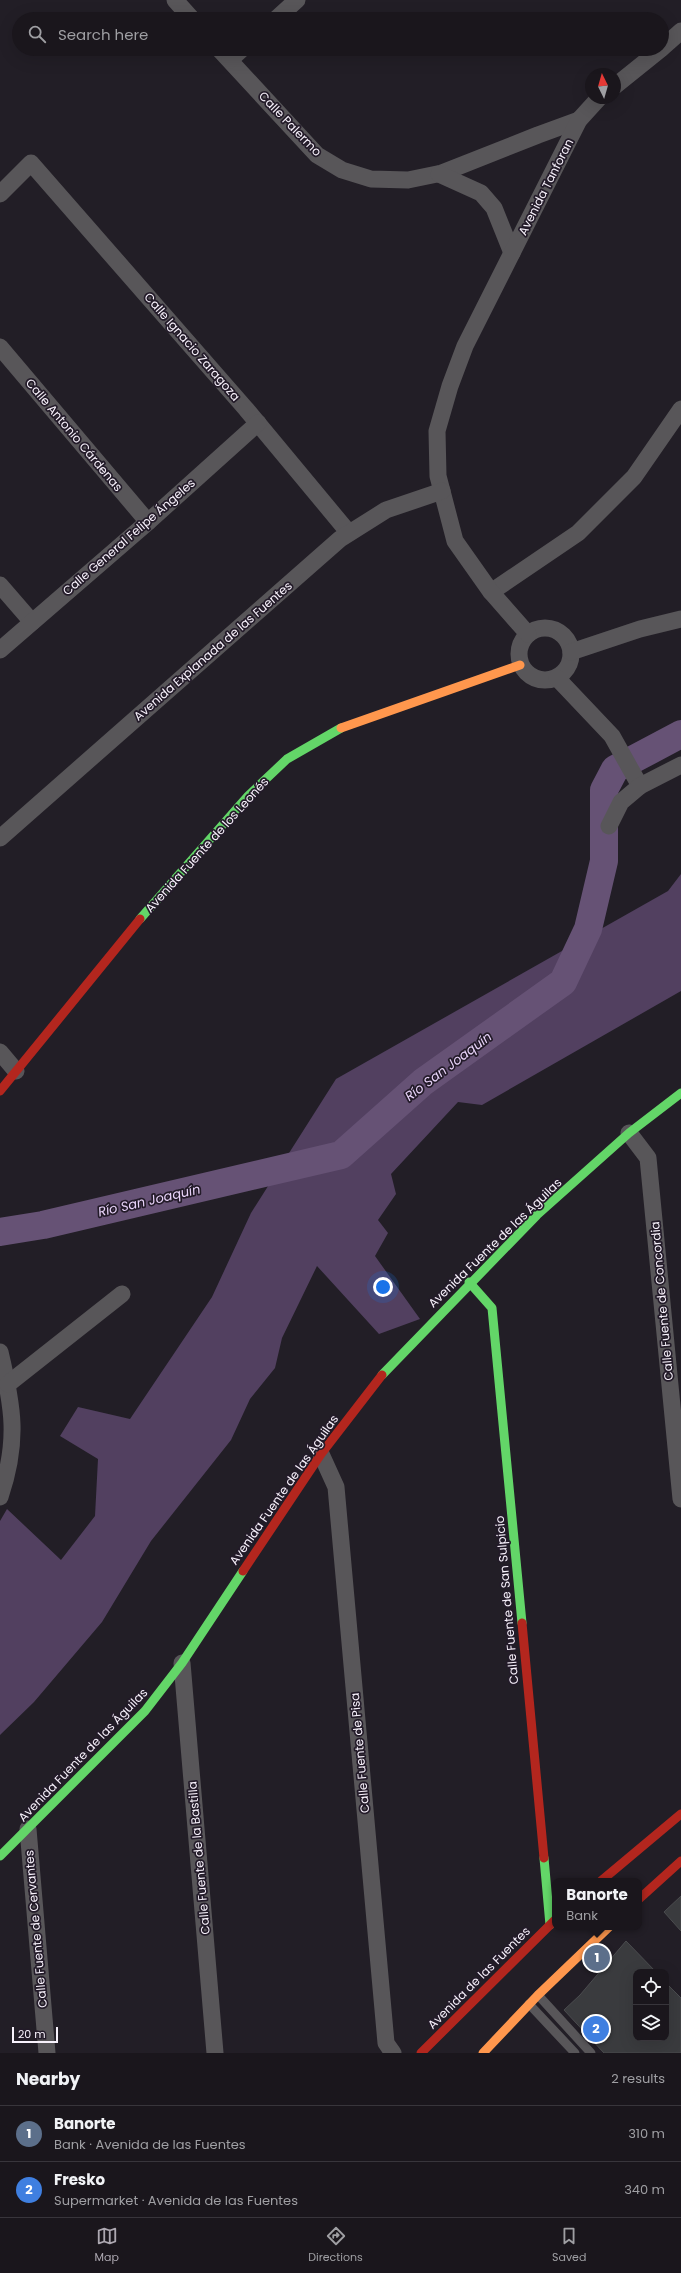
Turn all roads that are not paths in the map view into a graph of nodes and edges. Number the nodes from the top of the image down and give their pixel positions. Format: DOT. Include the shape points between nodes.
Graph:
graph roads {
  1 [pos="175,0"];
  2 [pos="297,0"];
  3 [pos="186,12"];
  4 [pos="284,12"];
  5 [pos="681,32"];
  6 [pos="669,43"];
  7 [pos="226,56"];
  8 [pos="653,56"];
  9 [pos="621,81"];
  10 [pos="594,104"];
  11 [pos="579,120"];
  12 [pos="439,174"];
  13 [pos="0,194"];
  14 [pos="512,253"];
  15 [pos="0,347"];
  16 [pos="681,410"];
  17 [pos="258,423"];
  18 [pos="442,491"];
  19 [pos="148,522"];
  20 [pos="349,533"];
  21 [pos="0,585"];
  22 [pos="491,592"];
  23 [pos="681,619"];
  24 [pos="32,622"];
  25 [pos="528,634"];
  26 [pos="0,650"];
  27 [pos="572,652"];
  28 [pos="520,665"];
  29 [pos="557,678"];
  30 [pos="681,766"];
  31 [pos="640,786"];
  32 [pos="609,826"];
  33 [pos="0,838"];
  34 [pos="0,1052"];
  35 [pos="16,1071"];
  36 [pos="0,1091"];
  37 [pos="681,1093"];
  38 [pos="629,1133"];
  39 [pos="469,1282"];
  40 [pos="122,1294"];
  41 [pos="0,1352"];
  42 [pos="8,1384"];
  43 [pos="321,1454"];
  44 [pos="0,1497"];
  45 [pos="681,1499"];
  46 [pos="182,1663"];
  47 [pos="681,1814"];
  48 [pos="28,1829"];
  49 [pos="0,1856"];
  50 [pos="681,1861"];
  51 [pos="605,1878"];
  52 [pos="642,1896"];
  53 [pos="552,1922"];
  54 [pos="606,1930"];
  55 [pos="538,1995"];
  56 [pos="529,2004"];
  57 [pos="47,2053"];
  58 [pos="215,2053"];
  59 [pos="393,2053"];
  60 [pos="421,2053"];
  61 [pos="483,2053"];
  62 [pos="575,2053"];
  63 [pos="591,2053"];
  1 -- 3 [label="street"];
  2 -- 4 [label="street"];
  5 -- 6 [label="street"];
  7 -- 12 [label="street, Calle Palermo" via="317,155 342,170 371,179 408,180"];
  8 -- 9 [label="street"];
  10 -- 11 [label="street"];
  11 -- 12 [label="street, Calle Palermo"];
  11 -- 14 [label="street, Avenida Tanforan"];
  12 -- 14 [label="street, Avenida Tanforan" via="481,192 494,208"];
  13 -- 17 [label="street, Calle Ignacio Zaragoza" via="31,163"];
  14 -- 18 [label="street, Avenida Tanforan" via="481,310 450,386 437,431 438,476"];
  15 -- 19 [label="street, Calle Antonio Cárdenas"];
  16 -- 22 [label="street" via="634,477 578,533"];
  17 -- 19 [label="street, Calle General Felipe Ángeles"];
  17 -- 20 [label="street, Calle Ignacio Zaragoza"];
  18 -- 20 [label="street, Avenida Explanada de las Fuentes" via="386,510"];
  18 -- 22 [label="street, Avenida Tanforan" via="455,541"];
  19 -- 24 [label="street, Calle General Felipe Ángeles"];
  20 -- 33 [label="street, Avenida Explanada de las Fuentes"];
  21 -- 24 [label="street"];
  22 -- 25 [label="street, Avenida Tanforan"];
  23 -- 27 [label="street" via="640,629"];
  24 -- 26 [label="street, Calle General Felipe Ángeles"];
  25 -- 27 [label="street" via="538,629 550,628 560,632 568,641"];
  25 -- 28 [label="street" via="518,648"];
  27 -- 29 [label="street" via="565,672"];
  28 -- 29 [label="street" via="525,673 536,679 549,681"];
  28 -- 35 [label="street, Avenida Fuente de los Leonés" via="343,727 288,759 248,796 131,930"];
  29 -- 31 [label="street" via="612,736"];
  30 -- 31 [label="street"];
  31 -- 32 [label="street" via="621,802"];
  34 -- 35 [label="street"];
  35 -- 36 [label="street, Avenida Fuente de los Leonés"];
  37 -- 38 [label="street, Avenida Fuente de las Águilas"];
  38 -- 39 [label="street, Avenida Fuente de las Águilas" via="537,1214"];
  38 -- 45 [label="street, Calle Fuente de Concordia" via="648,1158"];
  39 -- 43 [label="street, Avenida Fuente de las Águilas" via="389,1366"];
  39 -- 53 [label="street, Calle Fuente de San Sulpicio" via="492,1308"];
  40 -- 42 [label="street"];
  41 -- 42 [label="street"];
  42 -- 44 [label="street" via="13,1436 9,1471"];
  43 -- 46 [label="street, Avenida Fuente de las Águilas"];
  43 -- 59 [label="street, Calle Fuente de Pisa" via="336,1487 386,2043"];
  46 -- 48 [label="street, Avenida Fuente de las Águilas" via="145,1711"];
  46 -- 58 [label="street, Calle Fuente de la Bastilla"];
  47 -- 51 [label="street"];
  48 -- 49 [label="street, Avenida Fuente de las Águilas"];
  48 -- 57 [label="street, Calle Fuente de Cervantes"];
  50 -- 52 [label="street"];
  53 -- 60 [label="street, Avenida de las Fuentes"];
  54 -- 55 [label="street"];
  55 -- 56 [label="street"];
  55 -- 63 [label="lane"];
  56 -- 61 [label="street"];
  56 -- 62 [label="lane"];
}
